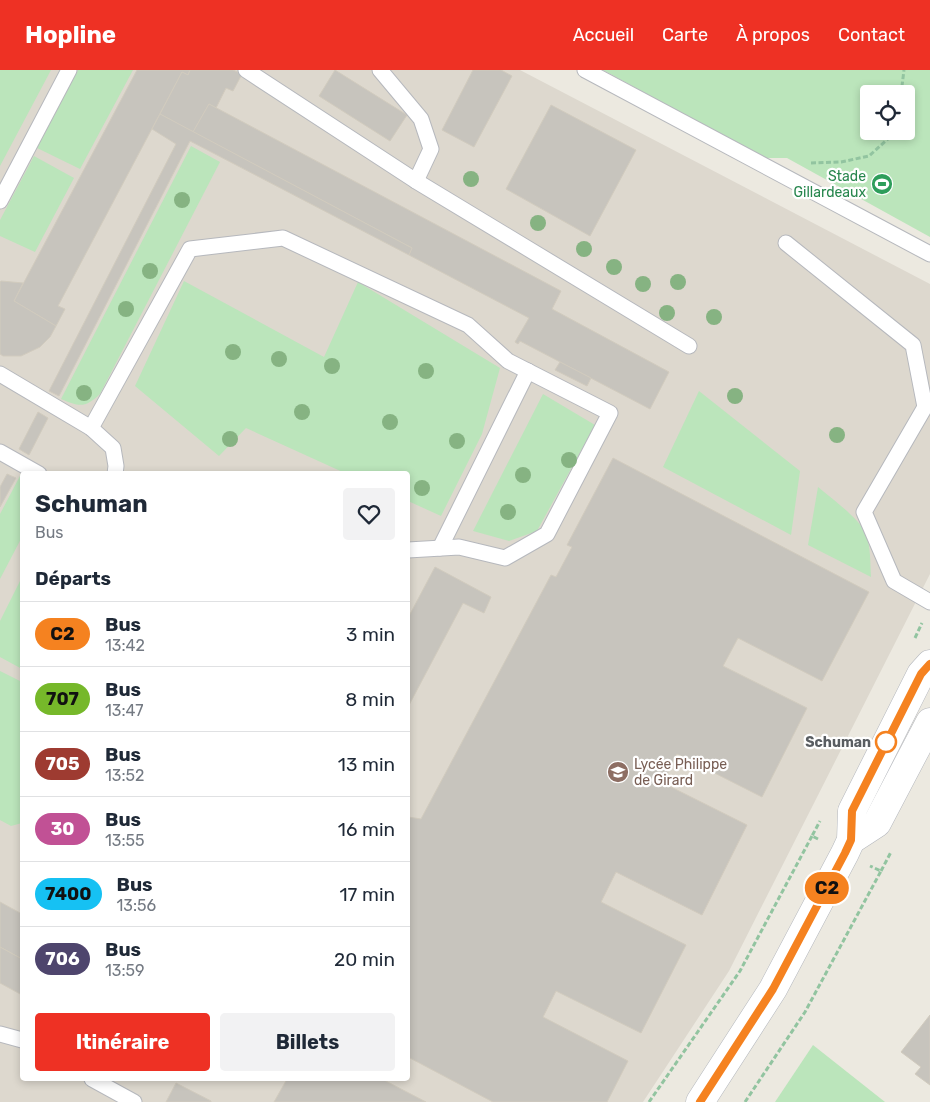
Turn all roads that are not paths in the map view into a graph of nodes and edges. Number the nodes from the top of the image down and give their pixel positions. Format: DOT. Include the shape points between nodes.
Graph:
graph roads {
  1 [pos="69,70"];
  2 [pos="246,70"];
  3 [pos="380,70"];
  4 [pos="585,70"];
  5 [pos="416,181"];
  6 [pos="0,201"];
  7 [pos="786,243"];
  8 [pos="930,254"];
  9 [pos="689,346"];
  10 [pos="528,371"];
  11 [pos="0,374"];
  12 [pos="91,428"];
  13 [pos="0,452"];
  14 [pos="34,471"];
  15 [pos="115,471"];
  16 [pos="440,548"];
  17 [pos="410,550"];
  18 [pos="930,602"];
  19 [pos="930,664"];
  20 [pos="930,722"];
  21 [pos="851,840"];
  22 [pos="0,1034"];
  23 [pos="20,1039"];
  24 [pos="96,1081"];
  25 [pos="134,1102"];
  26 [pos="700,1102"];
  1 -- 6 [label="lane"];
  2 -- 5 [label="lane"];
  3 -- 5 [label="lane" via="421,119 431,148"];
  4 -- 8 [label="lane"];
  5 -- 9 [label="lane"];
  7 -- 18 [label="lane" via="913,345 925,407 864,512 894,582"];
  10 -- 12 [label="lane" via="508,361 468,325 283,238 190,250"];
  10 -- 16 [label="lane"];
  10 -- 16 [label="lane" via="610,413 548,534 506,558 459,547"];
  11 -- 12 [label="lane"];
  12 -- 15 [label="lane" via="113,448"];
  13 -- 14 [label="lane"];
  16 -- 17 [label="lane"];
  19 -- 21 [label="street" via="921,674 852,811"];
  20 -- 21 [label="street" via="877,823"];
  21 -- 26 [label="street" via="773,989"];
  22 -- 23 [label="lane"];
  24 -- 25 [label="lane"];
}
